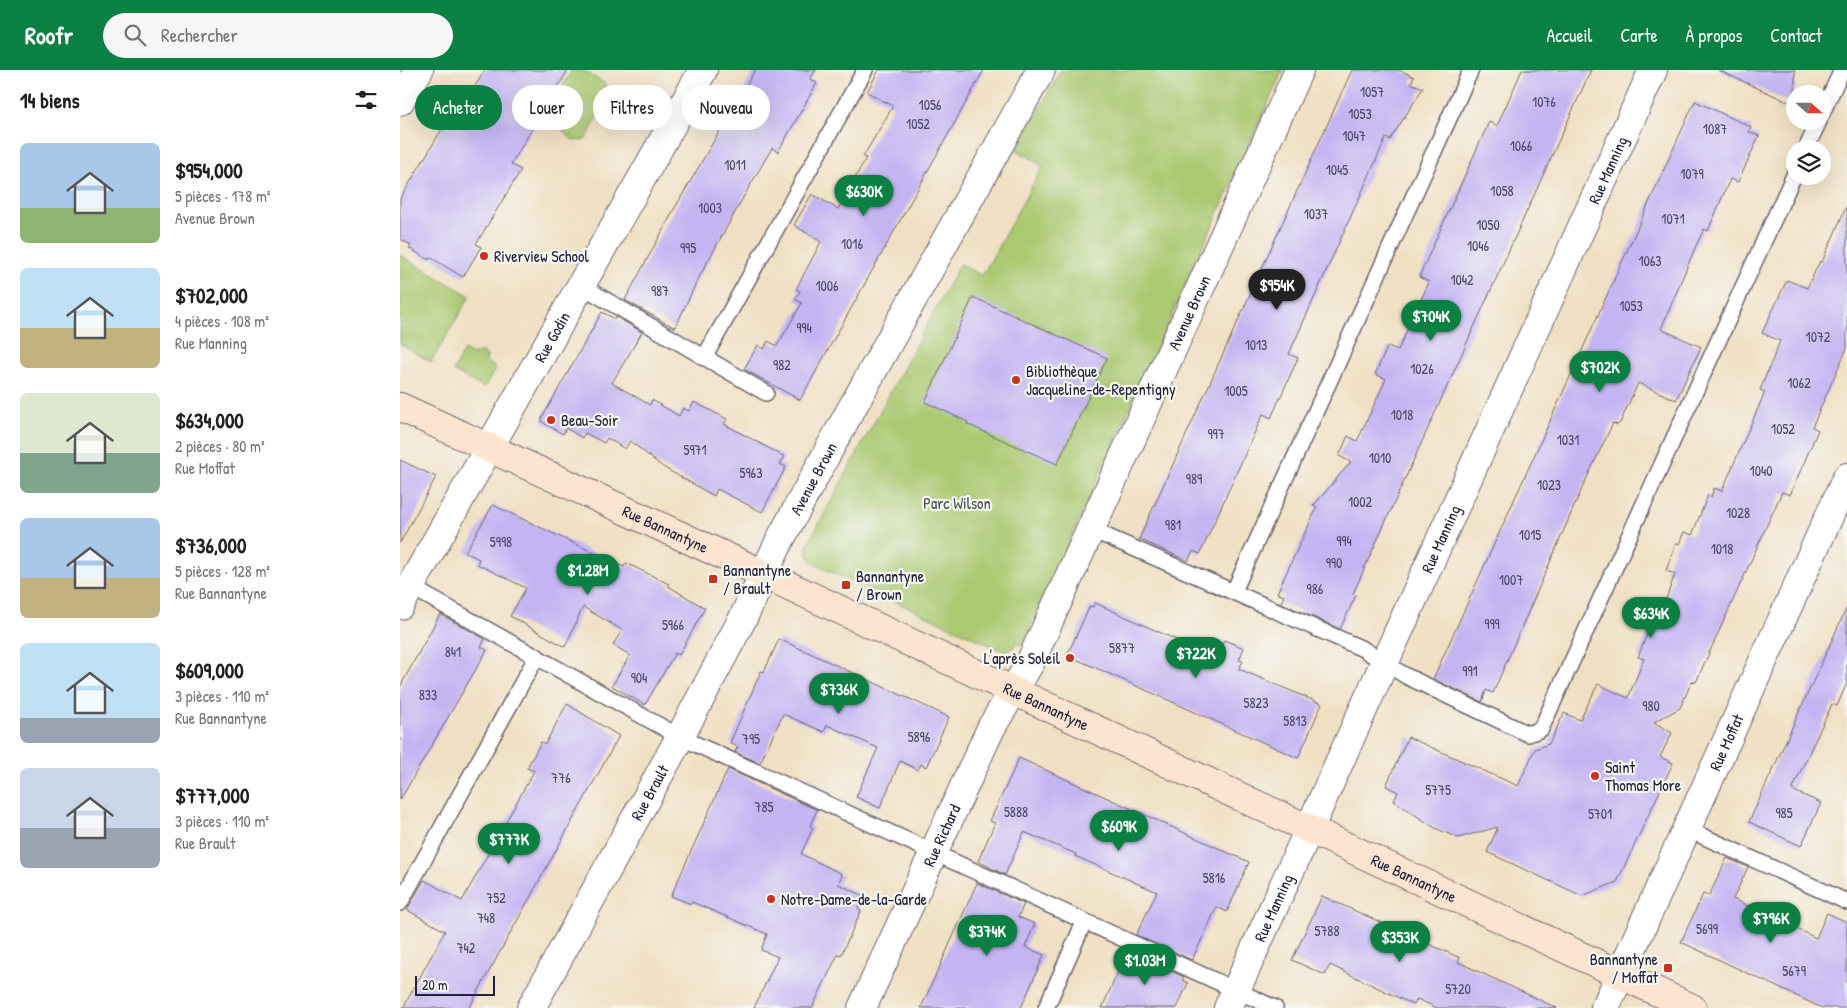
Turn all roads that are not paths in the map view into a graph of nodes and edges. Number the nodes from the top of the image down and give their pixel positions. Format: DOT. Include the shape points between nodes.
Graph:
graph roads {
  1 [pos="419,70"];
  2 [pos="703,70"];
  3 [pos="866,70"];
  4 [pos="1041,70"];
  5 [pos="1299,70"];
  6 [pos="1470,70"];
  7 [pos="1653,70"];
  8 [pos="1842,70"];
  9 [pos="1831,94"];
  10 [pos="400,101"];
  11 [pos="1790,185"];
  12 [pos="580,285"];
  13 [pos="704,358"];
  14 [pos="766,393"];
  15 [pos="400,407"];
  16 [pos="489,448"];
  17 [pos="1847,477"];
  18 [pos="1090,528"];
  19 [pos="764,574"];
  20 [pos="1234,591"];
  21 [pos="405,596"];
  22 [pos="537,656"];
  23 [pos="1384,663"];
  24 [pos="1013,691"];
  25 [pos="680,737"];
  26 [pos="1687,829"];
  27 [pos="1308,830"];
  28 [pos="933,851"];
  29 [pos="1847,902"];
  30 [pos="400,903"];
  31 [pos="1084,922"];
  32 [pos="1620,975"];
  33 [pos="1232,999"];
  34 [pos="531,1008"];
  35 [pos="862,1008"];
  36 [pos="1046,1008"];
  37 [pos="1276,1008"];
  38 [pos="1605,1008"];
  39 [pos="1692,1008"];
  1 -- 10 [label="street"];
  2 -- 12 [label="street, Rue Godin"];
  3 -- 13 [label="lane"];
  4 -- 19 [label="street, Avenue Brown" via="838,433"];
  5 -- 18 [label="street, Avenue Brown"];
  6 -- 20 [label="lane"];
  7 -- 23 [label="street, Rue Manning"];
  8 -- 9 [label="lane"];
  11 -- 23 [label="lane" via="1541,729 1528,734"];
  12 -- 13 [label="lane"];
  12 -- 16 [label="street, Rue Godin"];
  13 -- 14 [label="lane"];
  15 -- 16 [label="street, Rue Bannantyne"];
  16 -- 19 [label="street, Rue Bannantyne"];
  16 -- 21 [label="street, Rue Godin"];
  17 -- 26 [label="street, Rue Moffat"];
  18 -- 20 [label="lane"];
  18 -- 24 [label="street, Avenue Brown" via="1030,663"];
  19 -- 24 [label="street, Rue Bannantyne"];
  19 -- 25 [label="street, Rue Brault"];
  20 -- 23 [label="lane" via="1363,649"];
  21 -- 22 [label="lane"];
  22 -- 25 [label="lane"];
  22 -- 30 [label="lane"];
  23 -- 27 [label="street, Rue Manning"];
  24 -- 27 [label="street, Rue Bannantyne"];
  24 -- 28 [label="street, Rue Richard" via="991,728"];
  25 -- 28 [label="lane"];
  25 -- 34 [label="street, Rue Brault"];
  26 -- 29 [label="lane"];
  26 -- 32 [label="street, Rue Moffat"];
  27 -- 32 [label="street, Rue Bannantyne"];
  27 -- 33 [label="street, Rue Manning"];
  28 -- 31 [label="lane"];
  28 -- 35 [label="street, Rue Richard"];
  31 -- 33 [label="lane"];
  31 -- 36 [label="lane"];
  32 -- 38 [label="street, Rue Moffat"];
  32 -- 39 [label="street, Rue Bannantyne"];
  33 -- 37 [label="lane"];
}
